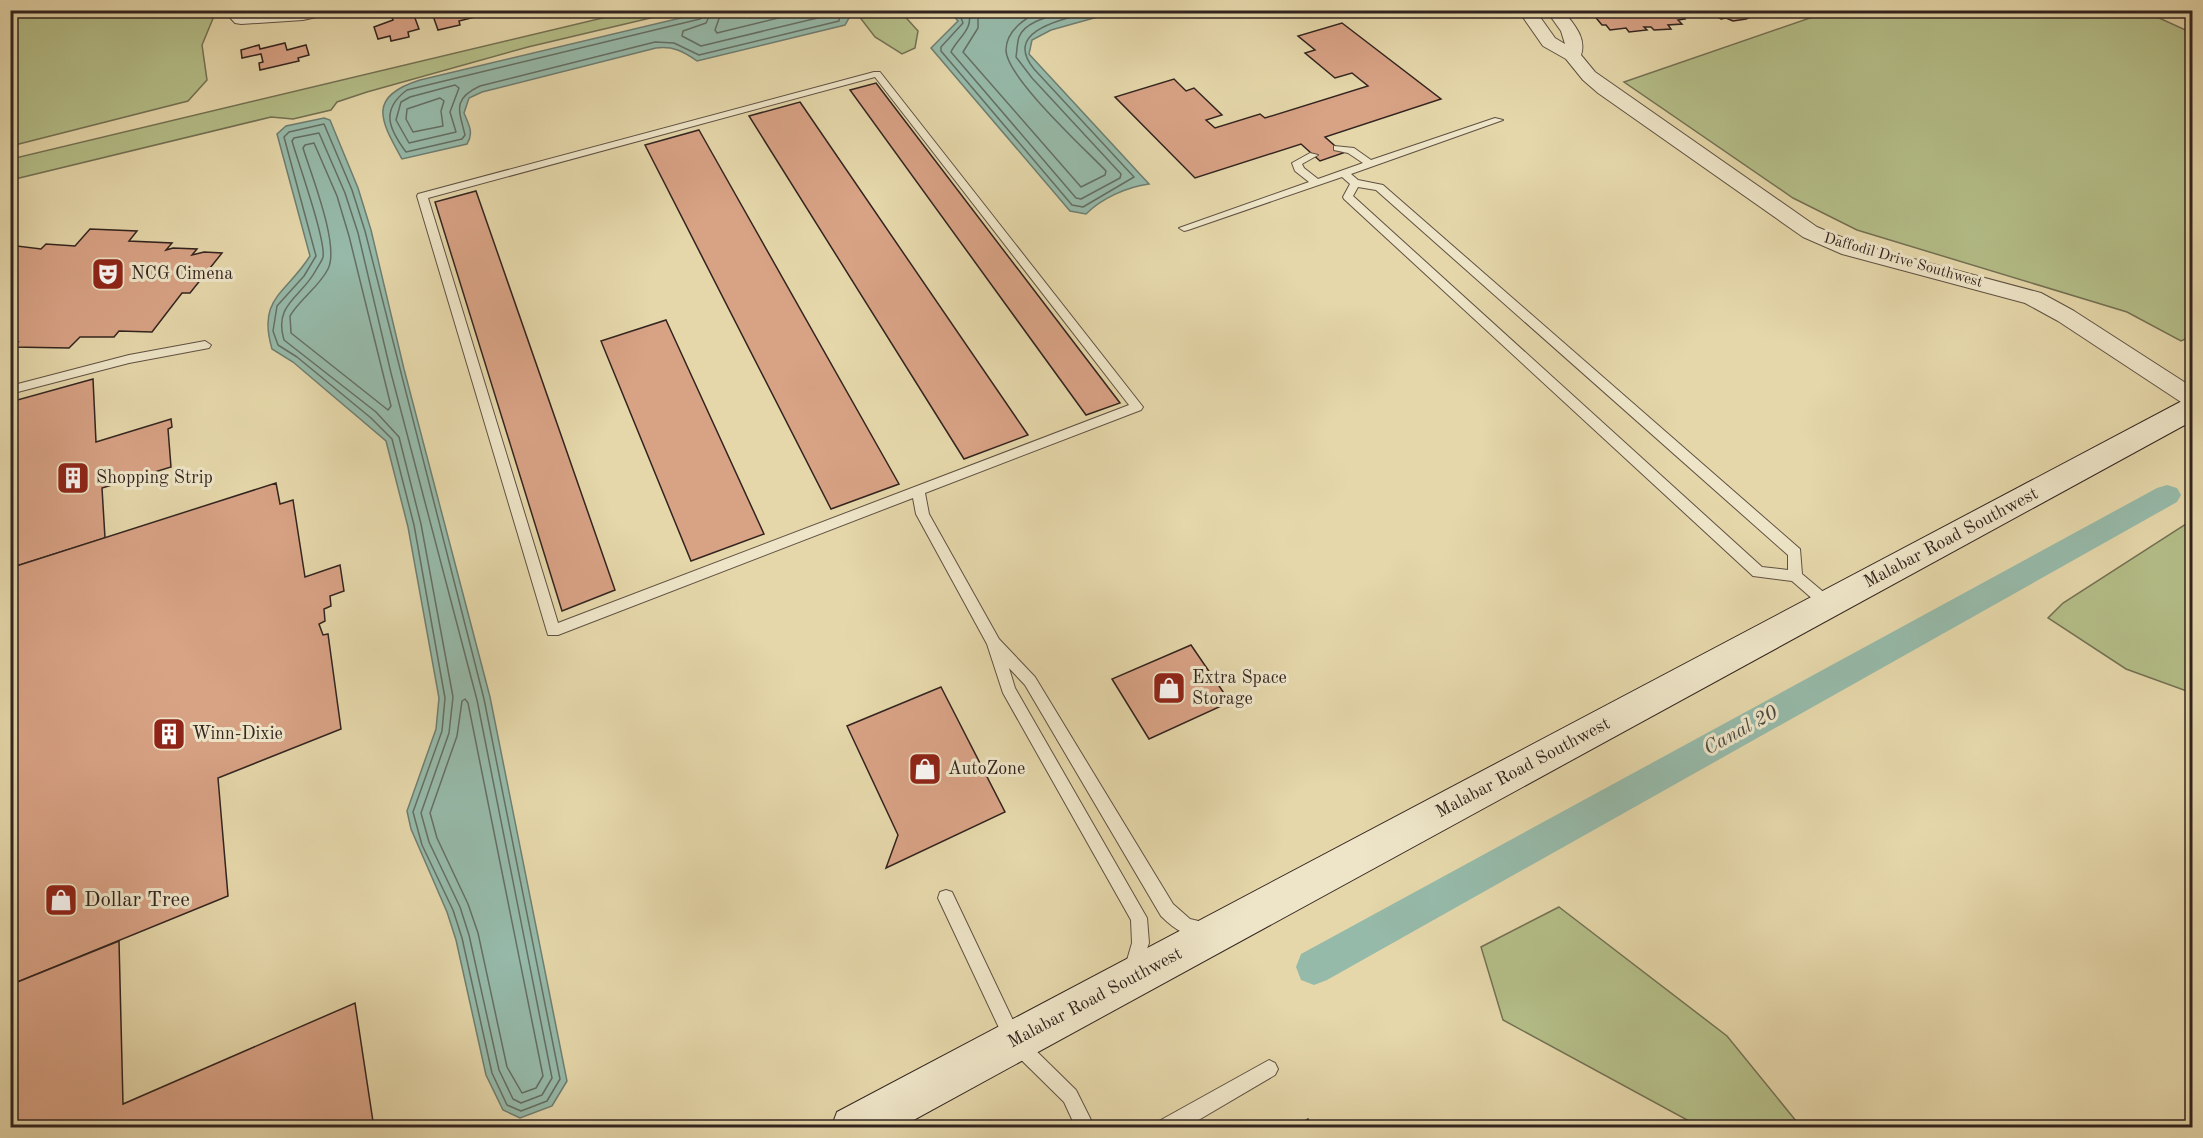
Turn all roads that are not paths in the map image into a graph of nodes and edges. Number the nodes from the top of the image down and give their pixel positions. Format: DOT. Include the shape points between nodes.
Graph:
graph roads {
  1 [pos="231,10"];
  2 [pos="324,10"];
  3 [pos="1526,10"];
  4 [pos="1554,10"];
  5 [pos="1572,55"];
  6 [pos="1498,120"];
  7 [pos="1337,148"];
  8 [pos="1313,155"];
  9 [pos="1370,164"];
  10 [pos="1344,173"];
  11 [pos="1316,182"];
  12 [pos="1355,183"];
  13 [pos="1184,228"];
  14 [pos="205,345"];
  15 [pos="10,390"];
  16 [pos="2193,398"];
  17 [pos="2193,408"];
  18 [pos="918,491"];
  19 [pos="1795,576"];
  20 [pos="1828,604"];
  21 [pos="994,643"];
  22 [pos="946,898"];
  23 [pos="1222,929"];
  24 [pos="1117,986"];
  25 [pos="1014,1041"];
  26 [pos="1269,1069"];
  27 [pos="853,1128"];
  28 [pos="1086,1128"];
  29 [pos="1166,1128"];
  1 -- 2 [label="street" via="240,19"];
  3 -- 5 [label="street, Daffodil Drive Southwest" via="1550,42"];
  4 -- 5 [label="street" via="1576,40"];
  5 -- 16 [label="street, Daffodil Drive Southwest" via="1605,89 1810,232 1850,249 2033,298"];
  6 -- 9 [label="lane"];
  7 -- 9 [label="lane" via="1351,150"];
  8 -- 11 [label="lane" via="1297,163"];
  9 -- 10 [label="lane"];
  10 -- 11 [label="lane"];
  10 -- 12 [label="lane"];
  11 -- 13 [label="lane"];
  12 -- 19 [label="lane" via="1379,187 1795,553"];
  12 -- 19 [label="lane" via="1348,197 1758,572"];
  14 -- 15 [label="lane" via="129,359"];
  17 -- 20 [label="main road, Malabar Road Southwest"];
  18 -- 18 [label="lane" via="1137,407 877,74 422,196 553,631"];
  18 -- 21 [label="lane" via="923,514"];
  19 -- 20 [label="lane"];
  20 -- 23 [label="main road, Malabar Road Southwest"];
  21 -- 23 [label="lane" via="1030,681 1167,910 1191,929"];
  21 -- 24 [label="lane" via="1008,689 1139,918 1142,949"];
  22 -- 25 [label="lane"];
  23 -- 24 [label="main road, Malabar Road Southwest"];
  24 -- 25 [label="main road, Malabar Road Southwest"];
  25 -- 27 [label="main road, Malabar Road Southwest"];
  25 -- 28 [label="lane" via="1070,1096"];
  26 -- 29 [label="lane"];
}
